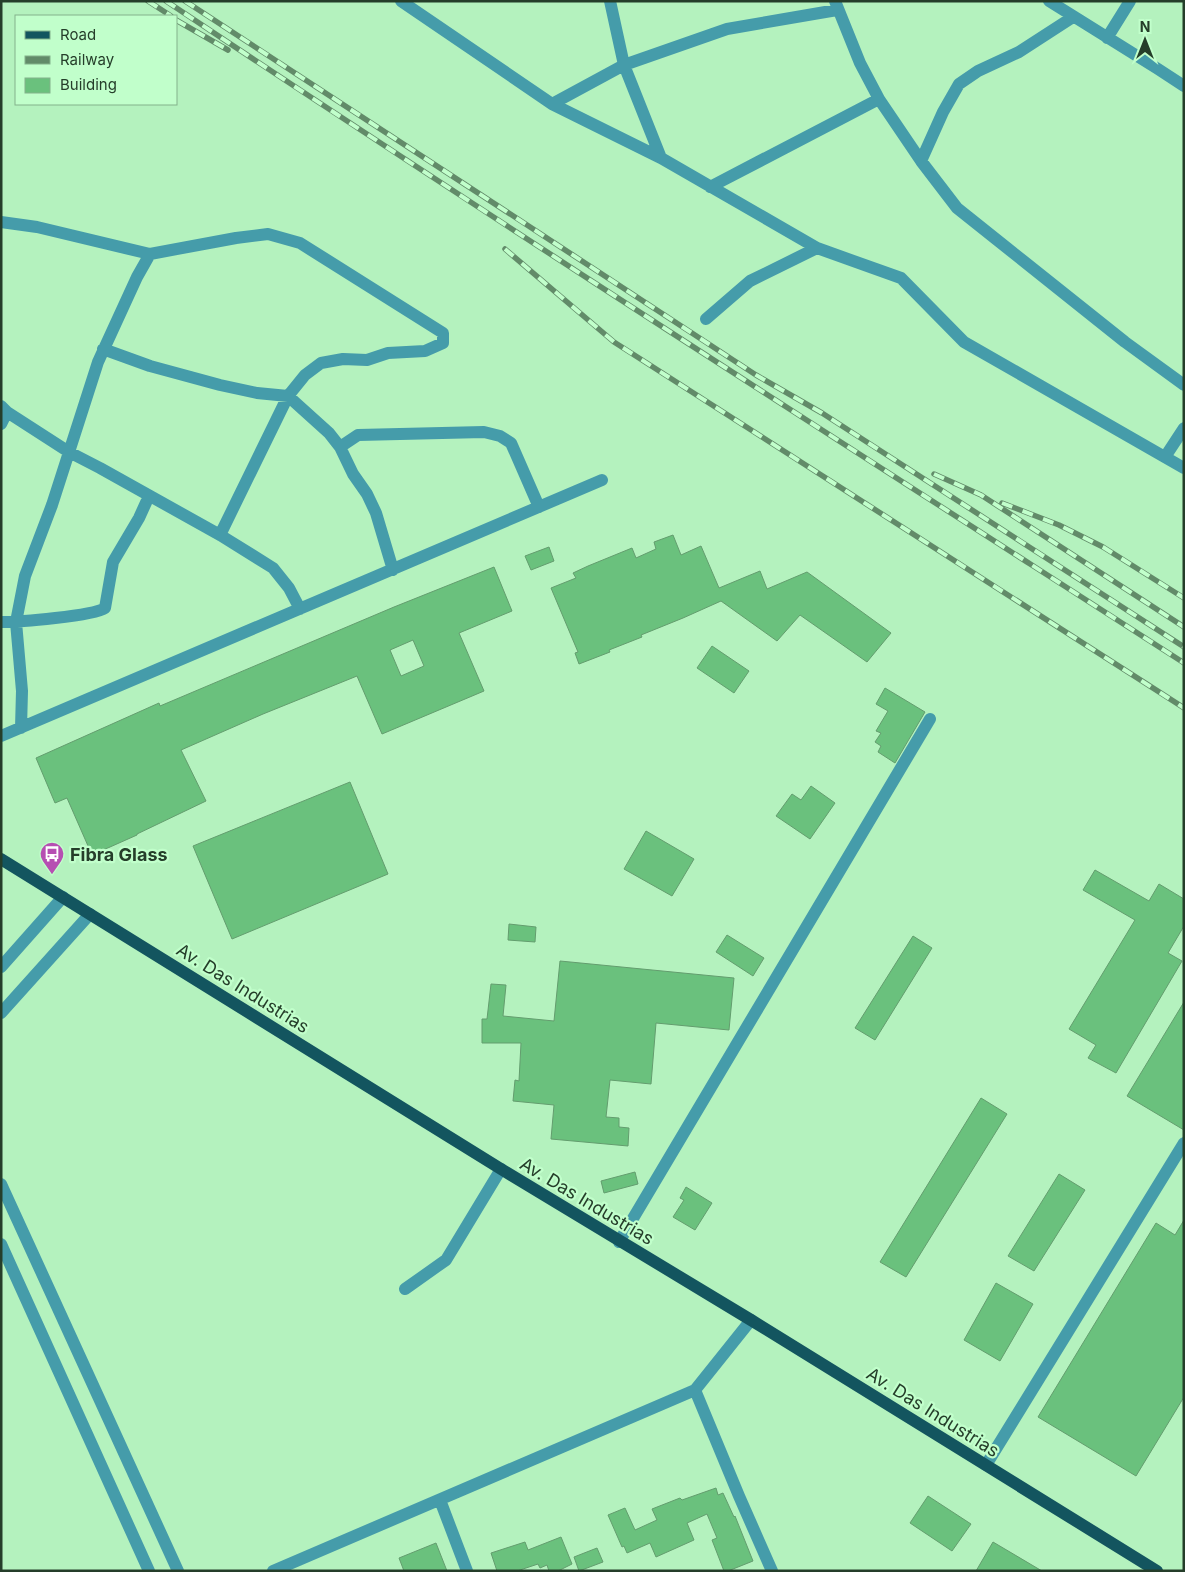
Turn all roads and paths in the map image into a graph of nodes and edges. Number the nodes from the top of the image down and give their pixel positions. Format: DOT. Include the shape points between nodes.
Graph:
graph roads {
  1 [pos="402,1"];
  2 [pos="610,1"];
  3 [pos="1049,1"];
  4 [pos="1130,1"];
  5 [pos="836,5"];
  6 [pos="1073,17"];
  7 [pos="1107,38"];
  8 [pos="624,65"];
  9 [pos="1184,86"];
  10 [pos="879,100"];
  11 [pos="552,104"];
  12 [pos="660,158"];
  13 [pos="920,161"];
  14 [pos="710,187"];
  15 [pos="1,222"];
  16 [pos="817,248"];
  17 [pos="150,254"];
  18 [pos="706,319"];
  19 [pos="103,349"];
  20 [pos="1184,384"];
  21 [pos="288,396"];
  22 [pos="3,414"];
  23 [pos="1184,428"];
  24 [pos="340,447"];
  25 [pos="69,452"];
  26 [pos="1164,457"];
  27 [pos="1184,468"];
  28 [pos="602,480"];
  29 [pos="149,496"];
  30 [pos="540,507"];
  31 [pos="220,534"];
  32 [pos="394,570"];
  33 [pos="300,609"];
  34 [pos="1,622"];
  35 [pos="16,622"];
  36 [pos="930,719"];
  37 [pos="21,728"];
  38 [pos="1,736"];
  39 [pos="1,859"];
  40 [pos="63,896"];
  41 [pos="90,914"];
  42 [pos="1,967"];
  43 [pos="1,1013"];
  44 [pos="1184,1143"];
  45 [pos="501,1169"];
  46 [pos="1,1184"];
  47 [pos="619,1242"];
  48 [pos="1,1244"];
  49 [pos="405,1290"];
  50 [pos="751,1320"];
  51 [pos="695,1390"];
  52 [pos="986,1465"];
  53 [pos="440,1500"];
  54 [pos="149,1571"];
  55 [pos="178,1571"];
  56 [pos="273,1571"];
  57 [pos="467,1571"];
  58 [pos="772,1571"];
  59 [pos="1157,1571"];
  1 -- 11 [label="street"];
  2 -- 8 [label="street"];
  3 -- 6 [label="street"];
  4 -- 7 [label="street"];
  5 -- 8 [label="street" via="727,29"];
  5 -- 10 [label="street"];
  6 -- 7 [label="street"];
  6 -- 13 [label="street" via="1019,52 978,71 959,84"];
  7 -- 9 [label="street"];
  8 -- 11 [label="street"];
  8 -- 12 [label="street"];
  10 -- 13 [label="street"];
  10 -- 14 [label="street"];
  11 -- 12 [label="street"];
  12 -- 14 [label="street"];
  13 -- 20 [label="street" via="957,208 1125,342"];
  14 -- 16 [label="street"];
  15 -- 17 [label="street" via="38,227"];
  16 -- 18 [label="street" via="750,281"];
  16 -- 26 [label="street" via="901,278 964,342"];
  17 -- 19 [label="street"];
  17 -- 21 [label="street" via="236,238 276,236 300,243 443,333 443,343 425,351 321,363 305,375"];
  19 -- 21 [label="street" via="220,386"];
  19 -- 25 [label="street"];
  21 -- 24 [label="street"];
  21 -- 31 [label="street"];
  22 -- 25 [label="street"];
  23 -- 26 [label="street"];
  24 -- 30 [label="street" via="358,435 492,434 511,443"];
  24 -- 32 [label="street" via="376,513"];
  25 -- 29 [label="street"];
  25 -- 35 [label="street" via="25,576"];
  26 -- 27 [label="street"];
  28 -- 30 [label="street"];
  29 -- 31 [label="street"];
  29 -- 35 [label="street" via="113,562 105,608"];
  30 -- 32 [label="street"];
  31 -- 33 [label="street" via="274,568 290,588"];
  32 -- 33 [label="street"];
  33 -- 37 [label="street"];
  34 -- 35 [label="street"];
  35 -- 37 [label="street" via="22,691"];
  36 -- 47 [label="street"];
  37 -- 38 [label="street"];
  39 -- 40 [label="main road, Av. Das Industrias"];
  40 -- 41 [label="main road, Av. Das Industrias"];
  40 -- 42 [label="street"];
  41 -- 43 [label="street"];
  41 -- 45 [label="main road, Av. Das Industrias"];
  44 -- 52 [label="street"];
  45 -- 47 [label="main road, Av. Das Industrias"];
  45 -- 49 [label="street" via="446,1260"];
  46 -- 55 [label="street"];
  47 -- 50 [label="main road, Av. Das Industrias"];
  48 -- 54 [label="street"];
  50 -- 51 [label="street"];
  50 -- 52 [label="main road, Av. Das Industrias"];
  51 -- 53 [label="street"];
  51 -- 58 [label="street"];
  52 -- 59 [label="main road, Av. Das Industrias"];
  53 -- 56 [label="street"];
  53 -- 57 [label="street"];
}
